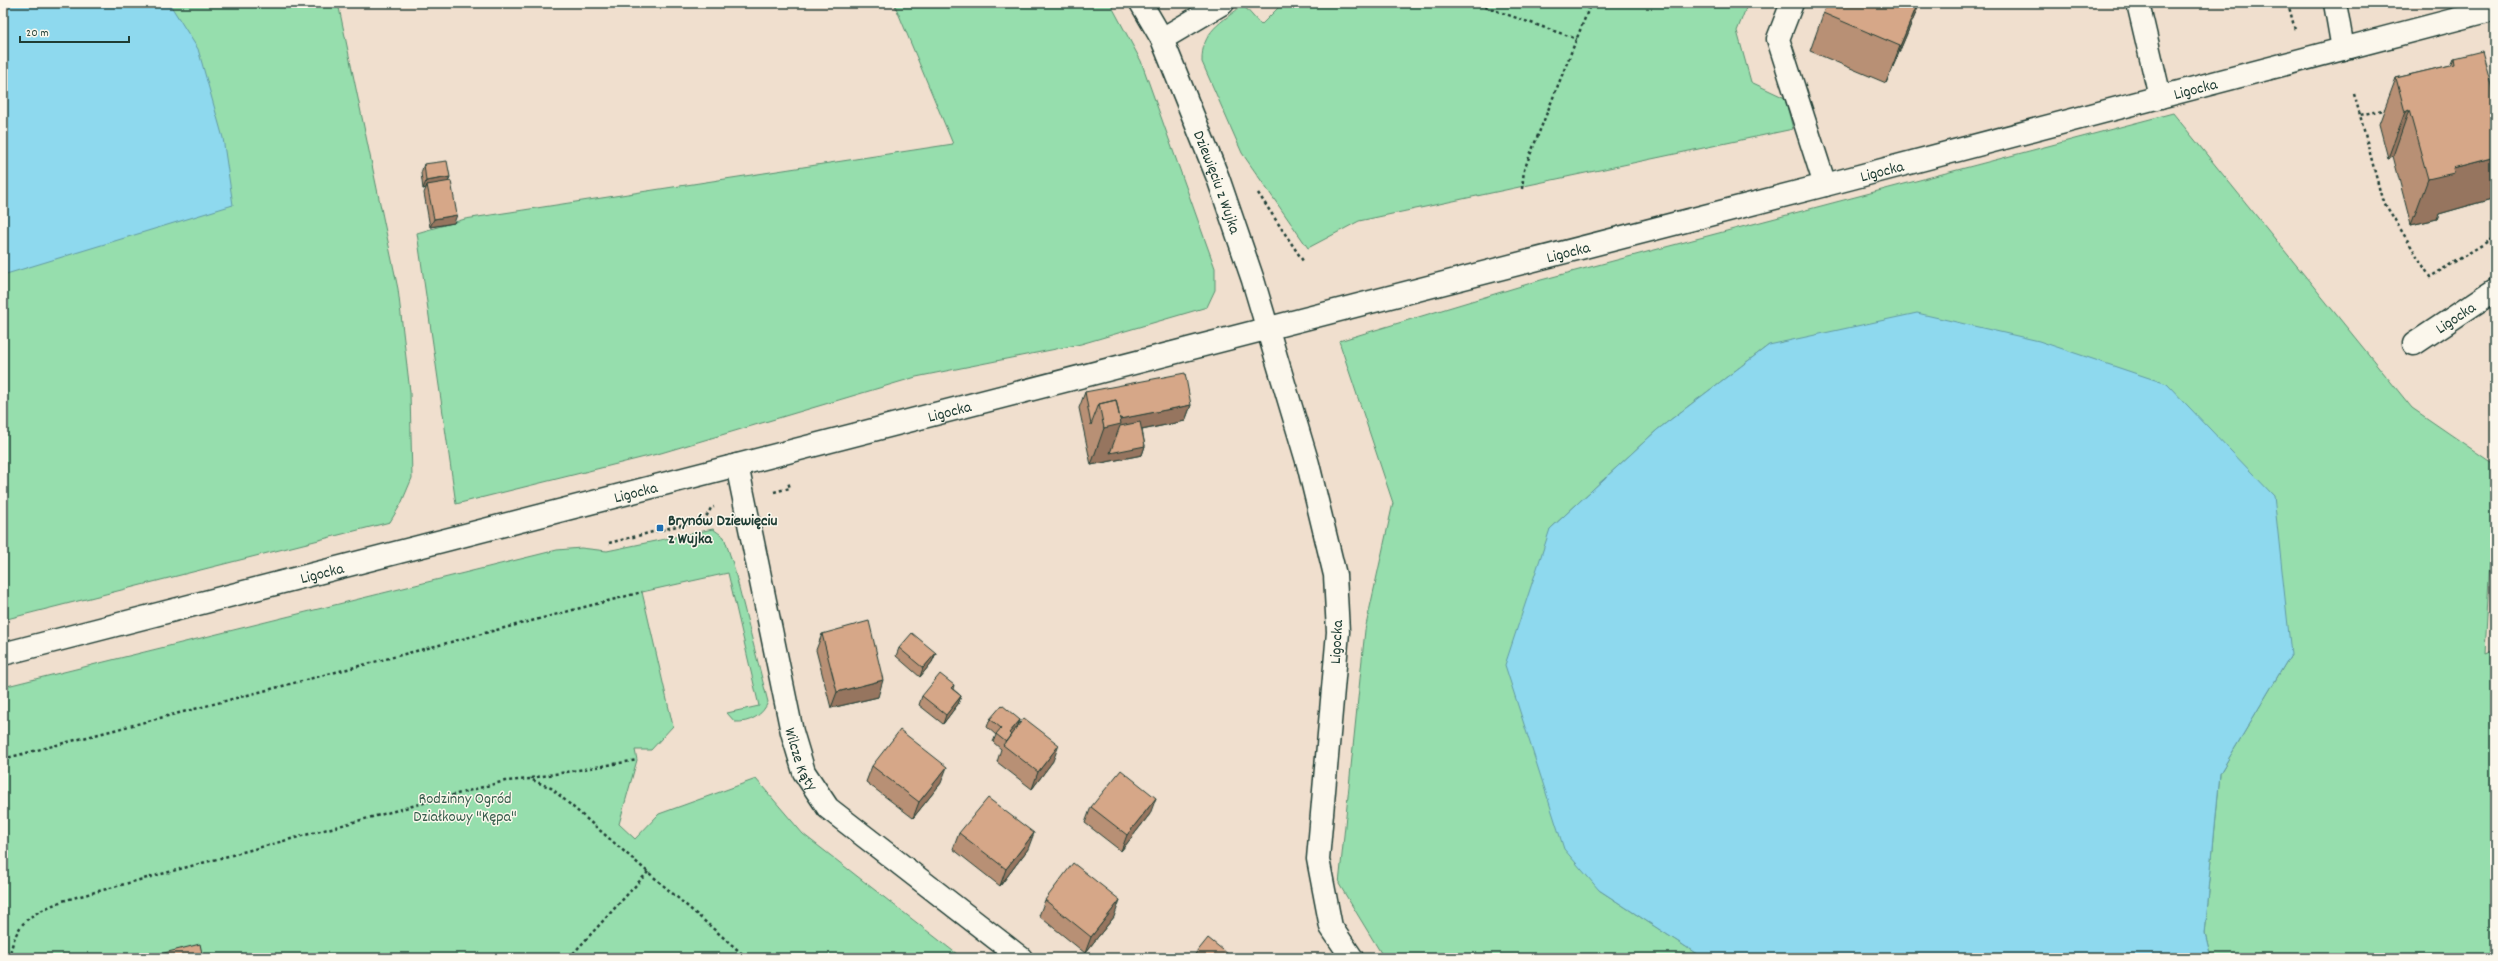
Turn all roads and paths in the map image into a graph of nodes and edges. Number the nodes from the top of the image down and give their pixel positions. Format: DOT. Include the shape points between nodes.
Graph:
graph roads {
  1 [pos="1141,3"];
  2 [pos="1223,3"];
  3 [pos="1474,3"];
  4 [pos="1591,3"];
  5 [pos="1792,3"];
  6 [pos="2138,3"];
  7 [pos="2288,3"];
  8 [pos="2335,3"];
  9 [pos="2495,9"];
  10 [pos="2296,33"];
  11 [pos="1162,39"];
  12 [pos="1577,39"];
  13 [pos="2343,49"];
  14 [pos="2354,94"];
  15 [pos="2160,97"];
  16 [pos="2390,108"];
  17 [pos="2360,115"];
  18 [pos="1825,185"];
  19 [pos="1522,189"];
  20 [pos="2495,237"];
  21 [pos="2495,290"];
  22 [pos="1268,327"];
  23 [pos="2414,344"];
  24 [pos="737,465"];
  25 [pos="787,474"];
  26 [pos="744,499"];
  27 [pos="609,543"];
  28 [pos="642,592"];
  29 [pos="3,654"];
  30 [pos="3,759"];
  31 [pos="637,760"];
  32 [pos="528,779"];
  33 [pos="648,872"];
  34 [pos="10,958"];
  35 [pos="569,958"];
  36 [pos="747,958"];
  37 [pos="1021,958"];
  38 [pos="1352,958"];
  1 -- 11 [label="street, Dziewięciu z Wujka"];
  2 -- 11 [label="street"];
  3 -- 12 [label="path"];
  4 -- 12 [label="path"];
  5 -- 18 [label="street" via="1778,39"];
  6 -- 15 [label="street"];
  7 -- 10 [label="path"];
  8 -- 13 [label="street"];
  9 -- 13 [label="street, Ligocka"];
  11 -- 22 [label="street, Dziewięciu z Wujka" via="1218,178"];
  12 -- 19 [label="path" via="1524,170"];
  13 -- 15 [label="street, Ligocka"];
  14 -- 17 [label="path"];
  15 -- 18 [label="street, Ligocka"];
  16 -- 17 [label="path"];
  17 -- 20 [label="path" via="2382,199 2430,277"];
  18 -- 22 [label="street, Ligocka"];
  21 -- 23 [label="street, Ligocka"];
  22 -- 24 [label="street, Ligocka"];
  22 -- 38 [label="street, Ligocka" via="1308,464 1335,575 1338,632 1318,859 1331,927"];
  24 -- 26 [label="street, Wilcze Kąty"];
  24 -- 29 [label="street, Ligocka"];
  25 -- 26 [label="path" via="790,488"];
  26 -- 27 [label="path" via="711,508 705,519"];
  26 -- 37 [label="street, Wilcze Kąty" via="791,724 804,772 828,808"];
  28 -- 30 [label="path"];
  31 -- 32 [label="path"];
  32 -- 33 [label="path" via="551,788"];
  32 -- 34 [label="path" via="505,782 62,901 33,914 14,934"];
  33 -- 35 [label="path"];
  33 -- 36 [label="path"];
}
